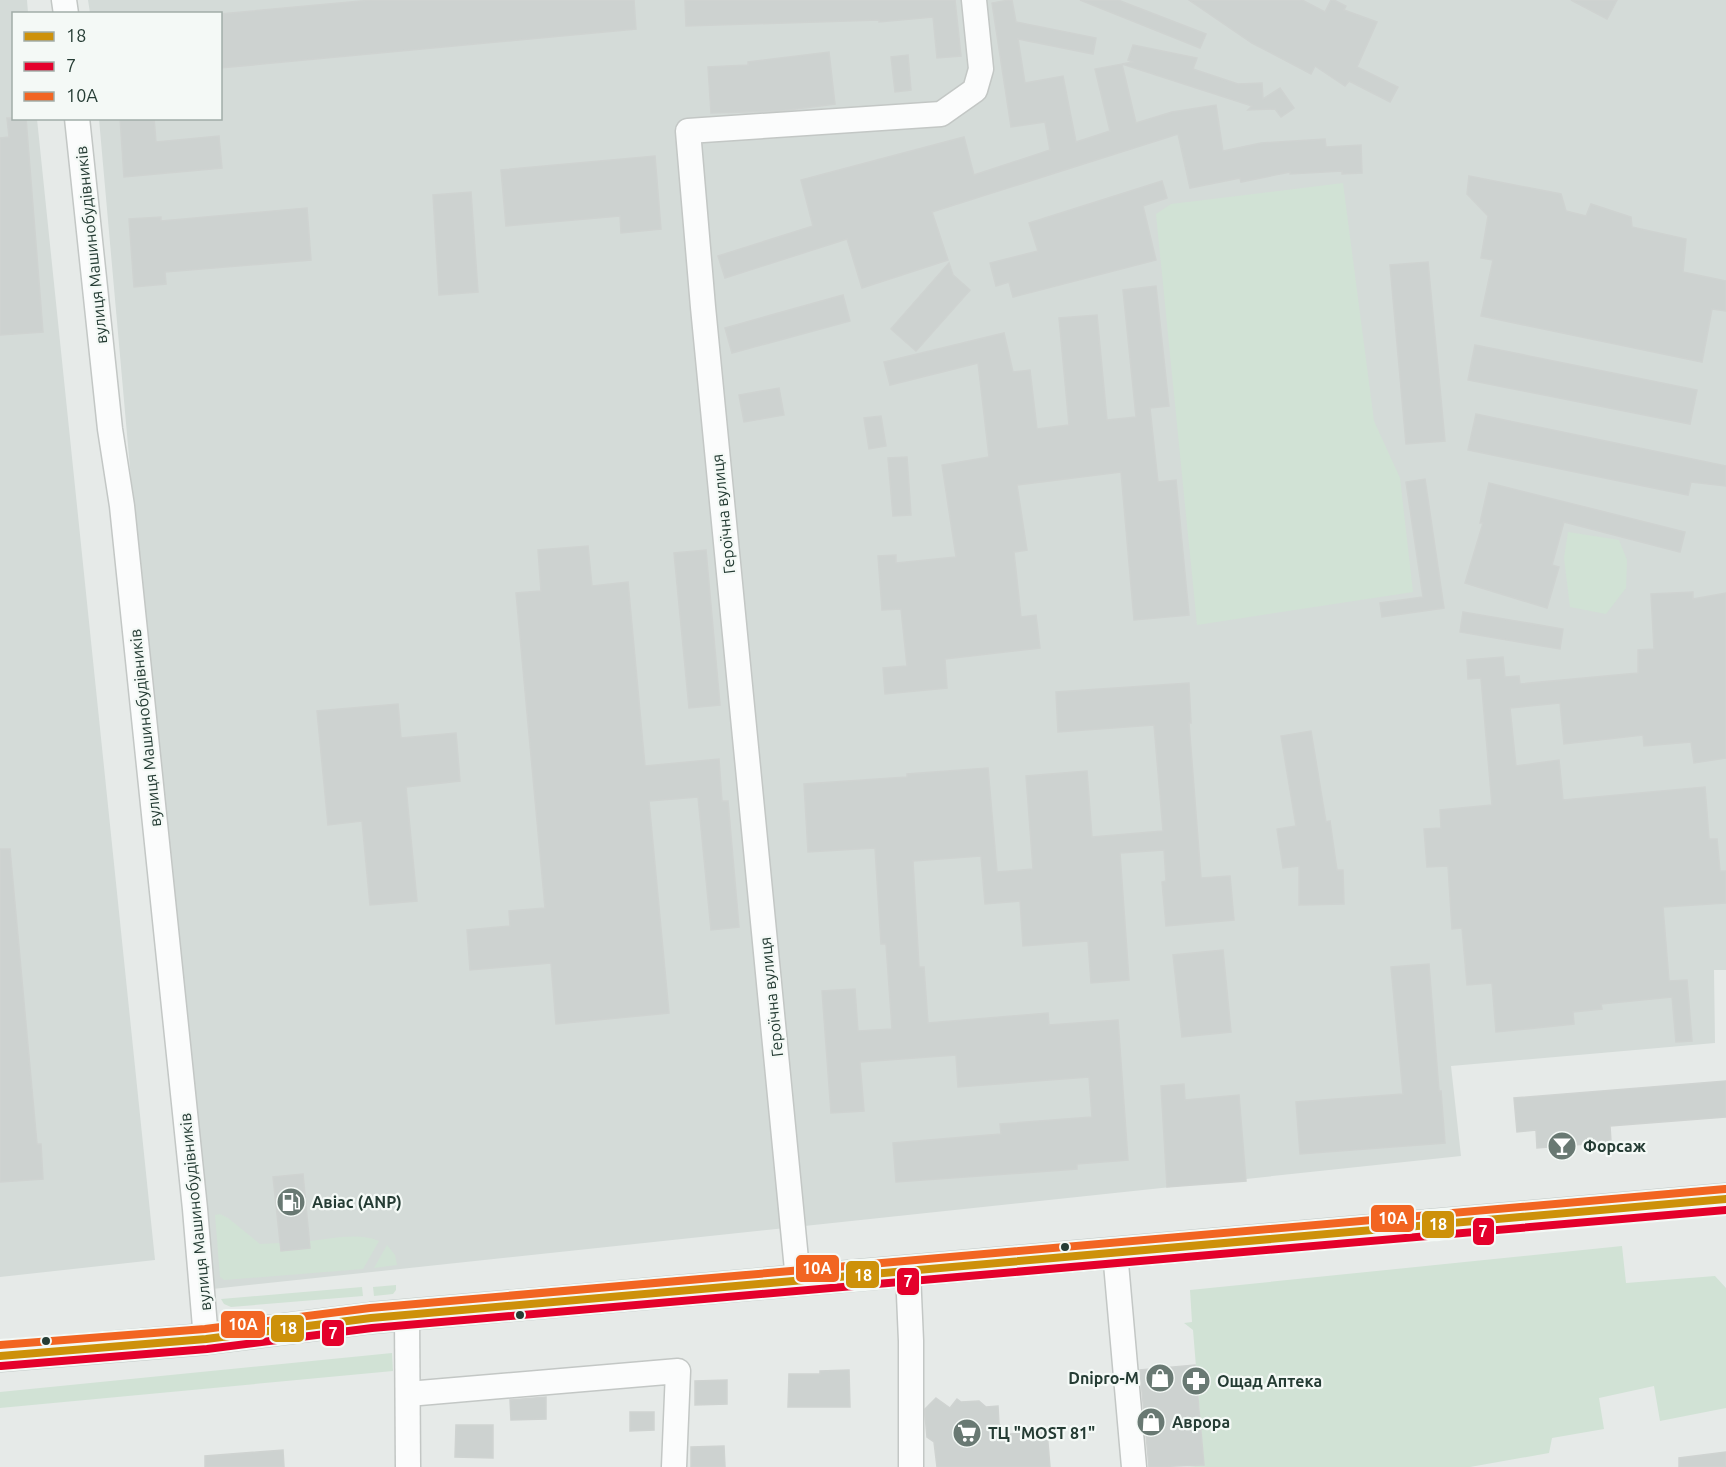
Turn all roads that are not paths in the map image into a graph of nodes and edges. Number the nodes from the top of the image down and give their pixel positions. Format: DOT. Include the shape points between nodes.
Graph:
graph roads {
  1 [pos="974,0"];
  2 [pos="77,120"];
  3 [pos="1726,1199"];
  4 [pos="1115,1252"];
  5 [pos="908,1272"];
  6 [pos="798,1280"];
  7 [pos="407,1315"];
  8 [pos="206,1339"];
  9 [pos="0,1356"];
  10 [pos="408,1394"];
  11 [pos="408,1467"];
  12 [pos="674,1467"];
  13 [pos="911,1467"];
  14 [pos="1134,1467"];
  1 -- 6 [label="street, Героїчна вулиця" via="981,69 975,90 940,114 688,131"];
  2 -- 8 [label="street, вулиця Машинобудівників" via="110,429 123,506"];
  3 -- 4 [label="main road"];
  4 -- 5 [label="main road"];
  4 -- 14 [label="street"];
  5 -- 6 [label="main road"];
  5 -- 13 [label="street"];
  6 -- 7 [label="main road"];
  7 -- 8 [label="main road"];
  7 -- 10 [label="street"];
  8 -- 9 [label="main road"];
  10 -- 11 [label="street"];
  10 -- 12 [label="street" via="678,1371"];
}
